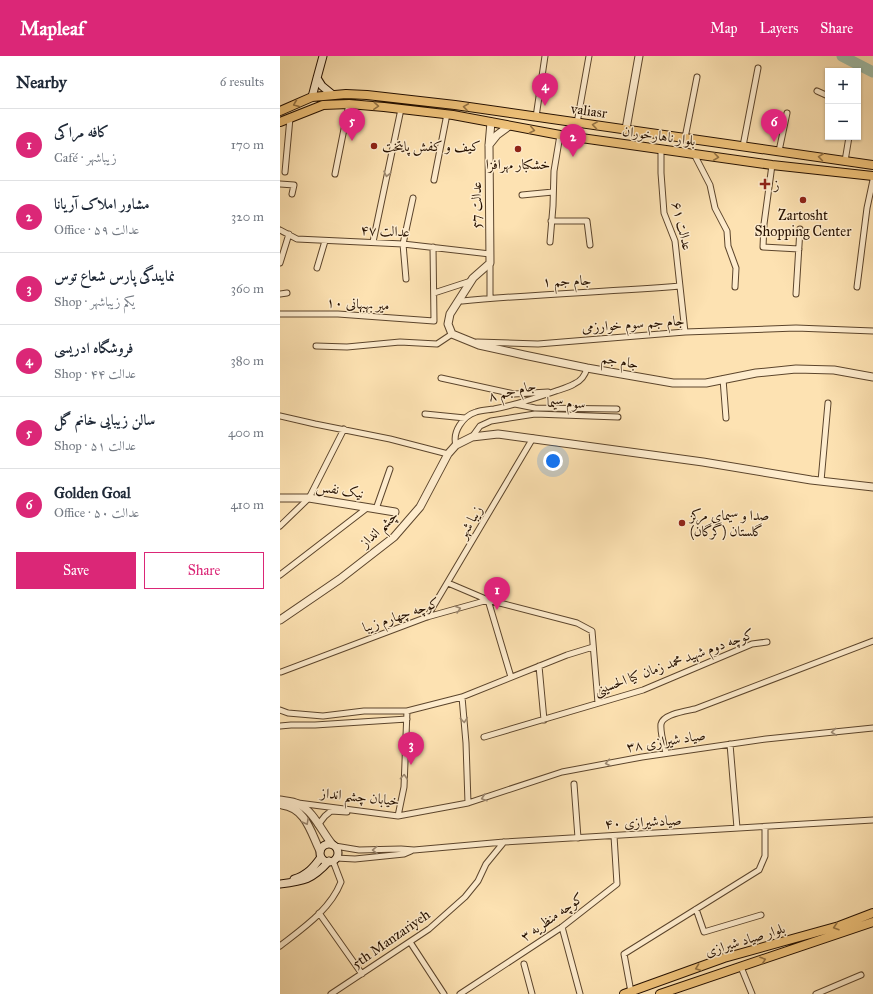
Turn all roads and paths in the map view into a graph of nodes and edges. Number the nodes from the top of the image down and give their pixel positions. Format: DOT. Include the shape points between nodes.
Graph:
graph roads {
  1 [pos="323,56"];
  2 [pos="545,56"];
  3 [pos="589,56"];
  4 [pos="639,56"];
  5 [pos="758,68"];
  6 [pos="697,77"];
  7 [pos="317,78"];
  8 [pos="817,91"];
  9 [pos="333,95"];
  10 [pos="825,95"];
  11 [pos="312,97"];
  12 [pos="349,104"];
  13 [pos="401,109"];
  14 [pos="280,111"];
  15 [pos="492,111"];
  16 [pos="787,113"];
  17 [pos="447,114"];
  18 [pos="536,117"];
  19 [pos="290,118"];
  20 [pos="280,122"];
  21 [pos="491,122"];
  22 [pos="577,123"];
  23 [pos="509,126"];
  24 [pos="626,130"];
  25 [pos="560,135"];
  26 [pos="685,138"];
  27 [pos="848,140"];
  28 [pos="489,145"];
  29 [pos="742,146"];
  30 [pos="661,149"];
  31 [pos="779,151"];
  32 [pos="694,154"];
  33 [pos="845,161"];
  34 [pos="861,163"];
  35 [pos="772,165"];
  36 [pos="873,165"];
  37 [pos="285,172"];
  38 [pos="335,174"];
  39 [pos="859,174"];
  40 [pos="873,176"];
  41 [pos="434,180"];
  42 [pos="873,180"];
  43 [pos="280,184"];
  44 [pos="553,192"];
  45 [pos="292,194"];
  46 [pos="522,195"];
  47 [pos="413,198"];
  48 [pos="551,221"];
  49 [pos="800,229"];
  50 [pos="280,230"];
  51 [pos="289,234"];
  52 [pos="325,241"];
  53 [pos="373,242"];
  54 [pos="550,242"];
  55 [pos="403,244"];
  56 [pos="590,245"];
  57 [pos="433,247"];
  58 [pos="799,249"];
  59 [pos="490,254"];
  60 [pos="490,263"];
  61 [pos="280,264"];
  62 [pos="317,268"];
  63 [pos="406,279"];
  64 [pos="471,281"];
  65 [pos="680,286"];
  66 [pos="735,287"];
  67 [pos="857,287"];
  68 [pos="287,293"];
  69 [pos="434,293"];
  70 [pos="280,294"];
  71 [pos="796,294"];
  72 [pos="490,298"];
  73 [pos="462,301"];
  74 [pos="280,314"];
  75 [pos="873,331"];
  76 [pos="685,332"];
  77 [pos="452,334"];
  78 [pos="472,342"];
  79 [pos="316,346"];
  80 [pos="587,368"];
  81 [pos="873,377"];
  82 [pos="441,378"];
  83 [pos="723,380"];
  84 [pos="555,391"];
  85 [pos="828,403"];
  86 [pos="514,404"];
  87 [pos="617,409"];
  88 [pos="425,414"];
  89 [pos="280,416"];
  90 [pos="618,417"];
  91 [pos="465,418"];
  92 [pos="726,418"];
  93 [pos="344,429"];
  94 [pos="472,437"];
  95 [pos="533,438"];
  96 [pos="456,445"];
  97 [pos="448,454"];
  98 [pos="390,469"];
  99 [pos="821,481"];
  100 [pos="873,487"];
  101 [pos="280,498"];
  102 [pos="309,498"];
  103 [pos="367,508"];
  104 [pos="376,509"];
  105 [pos="395,512"];
  106 [pos="280,526"];
  107 [pos="280,575"];
  108 [pos="448,583"];
  109 [pos="488,600"];
  110 [pos="427,617"];
  111 [pos="280,620"];
  112 [pos="873,641"];
  113 [pos="767,642"];
  114 [pos="593,647"];
  115 [pos="538,666"];
  116 [pos="280,672"];
  117 [pos="511,677"];
  118 [pos="462,698"];
  119 [pos="598,703"];
  120 [pos="280,710"];
  121 [pos="407,711"];
  122 [pos="407,719"];
  123 [pos="544,720"];
  124 [pos="280,726"];
  125 [pos="873,728"];
  126 [pos="484,737"];
  127 [pos="730,744"];
  128 [pos="666,753"];
  129 [pos="574,784"];
  130 [pos="280,800"];
  131 [pos="297,803"];
  132 [pos="468,803"];
  133 [pos="280,805"];
  134 [pos="362,811"];
  135 [pos="398,816"];
  136 [pos="873,820"];
  137 [pos="318,825"];
  138 [pos="765,827"];
  139 [pos="737,828"];
  140 [pos="614,836"];
  141 [pos="578,838"];
  142 [pos="504,842"];
  143 [pos="333,845"];
  144 [pos="414,850"];
  145 [pos="321,854"];
  146 [pos="332,860"];
  147 [pos="280,884"];
  148 [pos="696,909"];
  149 [pos="319,912"];
  150 [pos="873,913"];
  151 [pos="761,915"];
  152 [pos="873,922"];
  153 [pos="562,927"];
  154 [pos="410,942"];
  155 [pos="280,946"];
  156 [pos="524,964"];
  157 [pos="741,967"];
  158 [pos="362,974"];
  159 [pos="861,975"];
  160 [pos="628,993"];
  161 [pos="331,994"];
  162 [pos="444,994"];
  163 [pos="460,994"];
  164 [pos="532,994"];
  165 [pos="580,994"];
  166 [pos="660,994"];
  167 [pos="752,994"];
  168 [pos="816,994"];
  1 -- 7 [label="street"];
  2 -- 18 [label="street"];
  3 -- 22 [label="street"];
  4 -- 24 [label="street"];
  5 -- 29 [label="street"];
  6 -- 26 [label="street"];
  7 -- 9 [label="street"];
  7 -- 11 [label="street"];
  8 -- 10 [label="street"];
  9 -- 11 [label="main road, valiasr"];
  15 -- 9 [label="main road, valiasr, one-way" via="367,95"];
  11 -- 14 [label="main road, valiasr, one-way"];
  12 -- 13 [label="main road, بلوار ناهارخوران, one-way"];
  12 -- 19 [label="main road, بلوار ناهارخوران" via="323,105"];
  12 -- 38 [label="street"];
  13 -- 17 [label="main road, بلوار ناهارخوران"];
  13 -- 53 [label="street, one-way"];
  15 -- 18 [label="main road, valiasr"];
  15 -- 21 [label="main road"];
  16 -- 31 [label="street"];
  17 -- 21 [label="main road, بلوار ناهارخوران"];
  17 -- 41 [label="street"];
  18 -- 22 [label="main road, valiasr"];
  19 -- 20 [label="main road, بلوار ناهارخوران"];
  19 -- 37 [label="street"];
  21 -- 23 [label="main road, بلوار ناهارخوران"];
  21 -- 28 [label="street, عدالت 57"];
  24 -- 22 [label="main road, valiasr, one-way"];
  23 -- 25 [label="main road, بلوار ناهارخوران, one-way"];
  23 -- 28 [label="street"];
  24 -- 26 [label="main road, valiasr"];
  25 -- 30 [label="main road, بلوار ناهارخوران"];
  25 -- 44 [label="street"];
  26 -- 29 [label="main road, valiasr"];
  27 -- 33 [label="street"];
  28 -- 59 [label="street, عدالت 57"];
  29 -- 31 [label="main road, valiasr"];
  30 -- 32 [label="main road, بلوار ناهارخوران"];
  30 -- 65 [label="street, عدالت ۶۱" via="664,213 675,241"];
  33 -- 31 [label="main road, valiasr, one-way"];
  32 -- 35 [label="main road, بلوار ناهارخوران, one-way"];
  32 -- 66 [label="street" via="710,185 715,208 727,231 728,246 736,268"];
  33 -- 34 [label="main road, valiasr"];
  34 -- 36 [label="main road, valiasr"];
  34 -- 39 [label="main road"];
  35 -- 39 [label="main road, بلوار ناهارخوران"];
  35 -- 58 [label="street" via="763,247"];
  39 -- 40 [label="main road, بلوار ناهارخوران"];
  42 -- 67 [label="street"];
  43 -- 45 [label="street" via="294,185"];
  44 -- 46 [label="street"];
  44 -- 48 [label="street"];
  47 -- 55 [label="street"];
  48 -- 54 [label="street"];
  48 -- 56 [label="street" via="587,221"];
  49 -- 58 [label="street"];
  50 -- 51 [label="street, عدالت ۴۷"];
  51 -- 52 [label="street, عدالت ۴۷" via="297,239"];
  51 -- 61 [label="street"];
  52 -- 53 [label="street, عدالت ۴۷"];
  52 -- 62 [label="street"];
  53 -- 55 [label="street, عدالت ۴۷"];
  55 -- 57 [label="street, عدالت ۴۷"];
  55 -- 63 [label="street"];
  57 -- 59 [label="street, عدالت ۴۷"];
  57 -- 69 [label="street"];
  58 -- 71 [label="street"];
  59 -- 60 [label="street, عدالت 57"];
  60 -- 64 [label="street"];
  60 -- 72 [label="street"];
  64 -- 69 [label="street"];
  64 -- 77 [label="street" via="450,314 448,324"];
  65 -- 72 [label="street, ۱ جام جم"];
  65 -- 76 [label="street, عدالت ۶۱"];
  68 -- 70 [label="street"];
  69 -- 74 [label="street, ۱۰ میر بهبهانی" via="434,321 338,314"];
  72 -- 73 [label="street, ۱ جام جم"];
  75 -- 76 [label="street, جام جم سوم خوارزمی" via="796,328"];
  76 -- 78 [label="street, جام جم سوم خوارزمی" via="538,344"];
  77 -- 78 [label="street, جام جم"];
  77 -- 79 [label="street" via="437,344 400,342 347,347"];
  78 -- 80 [label="street, جام جم"];
  80 -- 83 [label="street, جام جم" via="673,383"];
  80 -- 84 [label="street, ۸ جام جم" via="585,376 574,384"];
  81 -- 83 [label="street, جام جم" via="834,370 796,369 756,373"];
  82 -- 84 [label="street" via="514,394"];
  83 -- 92 [label="street"];
  84 -- 86 [label="street, ۸ جام جم"];
  85 -- 99 [label="street"];
  86 -- 87 [label="street" via="535,408"];
  86 -- 91 [label="street, ۸ جام جم" via="476,412"];
  88 -- 91 [label="street"];
  89 -- 93 [label="street"];
  90 -- 94 [label="street, سوم سیما" via="535,414 491,421 480,426"];
  91 -- 96 [label="street" via="454,439"];
  93 -- 97 [label="street"];
  93 -- 102 [label="street"];
  94 -- 95 [label="street" via="498,434"];
  94 -- 96 [label="street, چشم انداز"];
  95 -- 99 [label="street"];
  95 -- 108 [label="street, زیبا شهر"];
  96 -- 97 [label="street, چشم انداز"];
  97 -- 111 [label="street, چشم انداز" via="420,507 394,537 340,579"];
  98 -- 104 [label="street"];
  99 -- 100 [label="street"];
  101 -- 102 [label="street, نیک نفس"];
  102 -- 103 [label="street, نیک نفس"];
  102 -- 106 [label="street"];
  103 -- 104 [label="street, نیک نفس"];
  103 -- 107 [label="street"];
  104 -- 105 [label="street, نیک نفس"];
  108 -- 109 [label="street, کوچه چهارم زیبا"];
  108 -- 110 [label="street, زیبا شهر"];
  110 -- 109 [label="street, کوچه چهارم زیبا, one-way"];
  109 -- 114 [label="street" via="577,622 592,631"];
  109 -- 117 [label="street"];
  110 -- 116 [label="street, کوچه چهارم زیبا"];
  112 -- 128 [label="street" via="695,709 670,715 661,725"];
  113 -- 119 [label="street, کوچه دوم شهید محمد زمان کیا الحسینی" via="752,644 643,690"];
  114 -- 115 [label="street"];
  114 -- 119 [label="street"];
  115 -- 117 [label="street"];
  115 -- 123 [label="street"];
  117 -- 118 [label="street"];
  118 -- 121 [label="street"];
  118 -- 132 [label="street, one-way"];
  119 -- 123 [label="street, کوچه دوم شهید محمد زمان کیا الحسینی"];
  120 -- 121 [label="street" via="323,716 364,711"];
  121 -- 122 [label="street"];
  122 -- 124 [label="street"];
  135 -- 122 [label="street, one-way" via="404,787"];
  123 -- 126 [label="street, کوچه دوم شهید محمد زمان کیا الحسینی"];
  125 -- 127 [label="street, صیاد شیرازی ۳۸, one-way"];
  127 -- 128 [label="street, صیاد شیرازی ۳۸"];
  127 -- 139 [label="street"];
  128 -- 132 [label="street, صیاد شیرازی ۳۸, one-way" via="562,772"];
  129 -- 141 [label="street"];
  130 -- 131 [label="street"];
  131 -- 134 [label="street, خیابان چشم انداز"];
  131 -- 137 [label="street" via="306,809"];
  132 -- 135 [label="street, خیابان چشم انداز"];
  133 -- 145 [label="street, one-way" via="289,806 305,819"];
  134 -- 135 [label="street, خیابان چشم انداز"];
  134 -- 137 [label="street" via="331,811"];
  136 -- 138 [label="street, ۴۰ صیادشیرازی"];
  137 -- 143 [label="street"];
  138 -- 139 [label="street, ۴۰ صیادشیرازی"];
  138 -- 148 [label="street" via="765,856 759,870"];
  139 -- 140 [label="street, ۴۰ صیادشیرازی"];
  140 -- 141 [label="street, ۴۰ صیادشیرازی"];
  140 -- 153 [label="street, کوچه منظریه ۳" via="617,884"];
  141 -- 142 [label="street, ۴۰ صیادشیرازی"];
  142 -- 144 [label="street, ۴۰ صیادشیرازی"];
  142 -- 154 [label="street, 5th Manzariyeh" via="465,897"];
  144 -- 143 [label="street, ۴۰ صیادشیرازی, one-way" via="359,850"];
  143 -- 145 [label="street" via="323,846"];
  143 -- 146 [label="street" via="338,851"];
  144 -- 146 [label="street, ۴۰ صیادشیرازی" via="404,854"];
  145 -- 146 [label="street" via="324,860"];
  145 -- 147 [label="street" via="313,868 301,877"];
  146 -- 147 [label="street" via="310,879"];
  146 -- 149 [label="street" via="341,882 337,891"];
  148 -- 151 [label="street" via="704,932"];
  148 -- 160 [label="street" via="624,954"];
  149 -- 155 [label="street" via="305,927"];
  149 -- 158 [label="street"];
  150 -- 160 [label="main road, بلوار صیاد شیرازی, one-way" via="839,926 724,958"];
  157 -- 152 [label="main road, بلوار صیاد شیرازی, one-way"];
  153 -- 163 [label="street, کوچه منظریه ۳"];
  153 -- 165 [label="street"];
  154 -- 158 [label="street, 5th Manzariyeh"];
  154 -- 162 [label="street"];
  156 -- 164 [label="street"];
  157 -- 166 [label="main road, بلوار صیاد شیرازی"];
  157 -- 167 [label="street"];
  158 -- 161 [label="street, 5th Manzariyeh"];
  159 -- 168 [label="street"];
}
